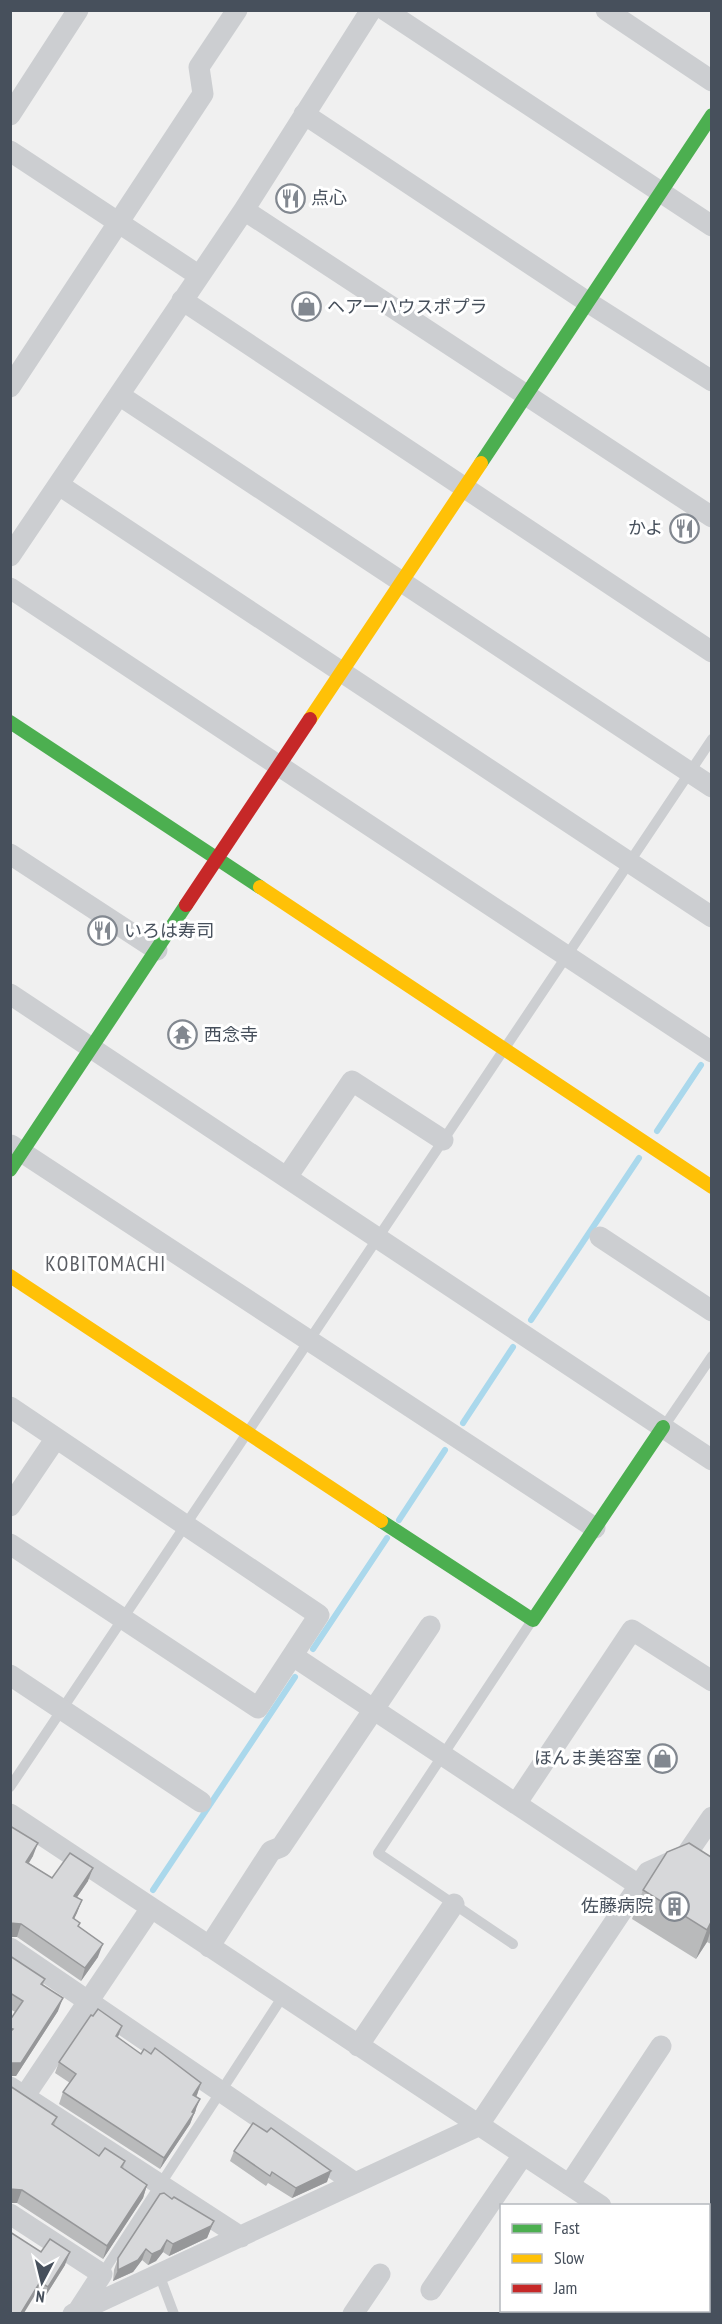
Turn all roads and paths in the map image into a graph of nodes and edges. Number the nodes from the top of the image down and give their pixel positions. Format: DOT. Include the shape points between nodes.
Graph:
graph roads {
  1 [pos="78,10"];
  2 [pos="237,10"];
  3 [pos="371,10"];
  4 [pos="385,10"];
  5 [pos="606,10"];
  6 [pos="711,81"];
  7 [pos="304,114"];
  8 [pos="10,115"];
  9 [pos="711,115"];
  10 [pos="10,151"];
  11 [pos="660,192"];
  12 [pos="244,210"];
  13 [pos="118,224"];
  14 [pos="711,226"];
  15 [pos="198,275"];
  16 [pos="182,300"];
  17 [pos="586,301"];
  18 [pos="711,381"];
  19 [pos="10,387"];
  20 [pos="119,395"];
  21 [pos="526,395"];
  22 [pos="59,485"];
  23 [pos="464,486"];
  24 [pos="711,517"];
  25 [pos="10,556"];
  26 [pos="401,580"];
  27 [pos="10,588"];
  28 [pos="711,652"];
  29 [pos="340,672"];
  30 [pos="10,722"];
  31 [pos="711,739"];
  32 [pos="280,765"];
  33 [pos="689,772"];
  34 [pos="711,787"];
  35 [pos="10,854"];
  36 [pos="217,859"];
  37 [pos="628,862"];
  38 [pos="711,917"];
  39 [pos="157,950"];
  40 [pos="567,956"];
  41 [pos="10,994"];
  42 [pos="504,1048"];
  43 [pos="92,1049"];
  44 [pos="711,1052"];
  45 [pos="443,1140"];
  46 [pos="16,1148"];
  47 [pos="10,1170"];
  48 [pos="287,1178"];
  49 [pos="711,1187"];
  50 [pos="600,1237"];
  51 [pos="378,1238"];
  52 [pos="10,1276"];
  53 [pos="711,1311"];
  54 [pos="309,1341"];
  55 [pos="711,1356"];
  56 [pos="10,1407"];
  57 [pos="663,1427"];
  58 [pos="246,1434"];
  59 [pos="56,1438"];
  60 [pos="711,1460"];
  61 [pos="10,1506"];
  62 [pos="188,1526"];
  63 [pos="595,1528"];
  64 [pos="10,1544"];
  65 [pos="124,1619"];
  66 [pos="533,1620"];
  67 [pos="430,1626"];
  68 [pos="293,1656"];
  69 [pos="10,1675"];
  70 [pos="711,1681"];
  71 [pos="372,1708"];
  72 [pos="63,1709"];
  73 [pos="444,1756"];
  74 [pos="10,1787"];
  75 [pos="201,1802"];
  76 [pos="516,1804"];
  77 [pos="10,1814"];
  78 [pos="711,1817"];
  79 [pos="640,1886"];
  80 [pos="454,1904"];
  81 [pos="151,1908"];
  82 [pos="513,1944"];
  83 [pos="209,1947"];
  84 [pos="10,1948"];
  85 [pos="284,1996"];
  86 [pos="88,2000"];
  87 [pos="358,2046"];
  88 [pos="661,2046"];
  89 [pos="221,2091"];
  90 [pos="17,2092"];
  91 [pos="478,2126"];
  92 [pos="523,2155"];
  93 [pos="355,2183"];
  94 [pos="569,2185"];
  95 [pos="161,2186"];
  96 [pos="599,2204"];
  97 [pos="10,2214"];
  98 [pos="241,2237"];
  99 [pos="102,2274"];
  100 [pos="159,2274"];
  101 [pos="380,2274"];
  102 [pos="431,2290"];
  103 [pos="75,2312"];
  104 [pos="174,2313"];
  105 [pos="353,2313"];
  1 -- 8 [label="street"];
  2 -- 13 [label="street" via="199,67 203,94"];
  3 -- 7 [label="street"];
  4 -- 11 [label="street"];
  5 -- 6 [label="street"];
  7 -- 12 [label="street"];
  7 -- 17 [label="street"];
  9 -- 11 [label="street"];
  10 -- 13 [label="street"];
  11 -- 14 [label="street"];
  11 -- 17 [label="street"];
  12 -- 15 [label="street"];
  12 -- 21 [label="street"];
  13 -- 15 [label="street"];
  13 -- 19 [label="street"];
  15 -- 16 [label="street"];
  16 -- 20 [label="street"];
  16 -- 23 [label="street"];
  17 -- 18 [label="street"];
  17 -- 21 [label="street"];
  20 -- 22 [label="street"];
  20 -- 26 [label="street"];
  21 -- 23 [label="street"];
  21 -- 24 [label="street"];
  22 -- 25 [label="street"];
  22 -- 29 [label="street"];
  23 -- 26 [label="street"];
  23 -- 28 [label="street"];
  26 -- 29 [label="street"];
  26 -- 33 [label="street"];
  27 -- 32 [label="street"];
  29 -- 32 [label="street"];
  29 -- 37 [label="street"];
  30 -- 36 [label="street"];
  31 -- 33 [label="lane"];
  32 -- 36 [label="street"];
  32 -- 40 [label="street"];
  33 -- 34 [label="street"];
  33 -- 37 [label="lane"];
  35 -- 39 [label="street"];
  36 -- 39 [label="street"];
  36 -- 42 [label="street"];
  37 -- 38 [label="street"];
  37 -- 40 [label="lane"];
  39 -- 43 [label="street"];
  40 -- 42 [label="lane"];
  40 -- 44 [label="street"];
  41 -- 43 [label="street"];
  42 -- 45 [label="lane"];
  42 -- 49 [label="street"];
  43 -- 46 [label="street"];
  43 -- 48 [label="street"];
  45 -- 48 [label="street" via="352,1080"];
  45 -- 51 [label="lane"];
  46 -- 47 [label="street"];
  46 -- 54 [label="street"];
  48 -- 51 [label="street"];
  50 -- 53 [label="street"];
  51 -- 54 [label="lane"];
  51 -- 57 [label="street"];
  52 -- 58 [label="street"];
  54 -- 58 [label="lane"];
  54 -- 63 [label="street"];
  55 -- 57 [label="lane"];
  56 -- 59 [label="street"];
  57 -- 60 [label="street"];
  57 -- 63 [label="street"];
  58 -- 62 [label="lane"];
  58 -- 66 [label="street"];
  59 -- 61 [label="street"];
  59 -- 62 [label="street"];
  62 -- 65 [label="lane"];
  62 -- 68 [label="street" via="319,1615"];
  63 -- 66 [label="street"];
  64 -- 65 [label="street"];
  65 -- 68 [label="street" via="258,1708"];
  65 -- 72 [label="lane"];
  66 -- 73 [label="lane"];
  67 -- 71 [label="street"];
  68 -- 71 [label="street"];
  69 -- 72 [label="street"];
  70 -- 76 [label="street" via="632,1630"];
  71 -- 73 [label="street"];
  71 -- 83 [label="street" via="282,1847 271,1851"];
  72 -- 74 [label="lane"];
  72 -- 75 [label="street"];
  73 -- 76 [label="street"];
  73 -- 80 [label="lane" via="378,1853"];
  76 -- 79 [label="street"];
  77 -- 81 [label="street"];
  78 -- 79 [label="street" via="686,1855 648,1872"];
  79 -- 91 [label="street"];
  80 -- 82 [label="lane"];
  80 -- 87 [label="street"];
  81 -- 83 [label="street"];
  81 -- 86 [label="street"];
  83 -- 85 [label="street"];
  84 -- 86 [label="street"];
  85 -- 87 [label="street"];
  85 -- 89 [label="lane"];
  86 -- 89 [label="street"];
  86 -- 90 [label="street"];
  87 -- 91 [label="street"];
  88 -- 94 [label="street"];
  89 -- 93 [label="street"];
  89 -- 95 [label="lane"];
  90 -- 95 [label="street"];
  91 -- 92 [label="street"];
  91 -- 93 [label="street"];
  92 -- 94 [label="street"];
  92 -- 102 [label="street"];
  93 -- 98 [label="street"];
  94 -- 96 [label="street"];
  95 -- 98 [label="street"];
  95 -- 99 [label="lane"];
  97 -- 99 [label="street"];
  98 -- 100 [label="street"];
  99 -- 103 [label="street"];
  100 -- 103 [label="street"];
  100 -- 104 [label="lane"];
  101 -- 105 [label="street"];
}
